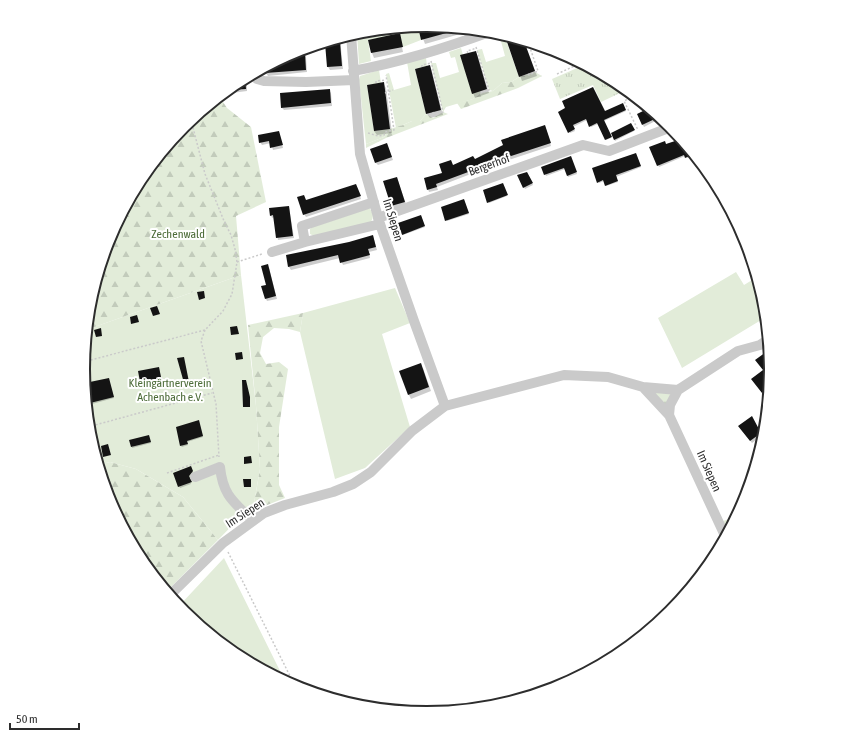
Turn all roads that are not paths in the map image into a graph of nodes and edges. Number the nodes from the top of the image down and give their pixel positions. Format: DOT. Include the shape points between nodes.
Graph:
graph roads {
  1 [pos="478,36"];
  2 [pos="351,41"];
  3 [pos="353,75"];
  4 [pos="257,78"];
  5 [pos="664,130"];
  6 [pos="374,202"];
  7 [pos="379,221"];
  8 [pos="305,242"];
  9 [pos="272,252"];
  10 [pos="764,342"];
  11 [pos="643,387"];
  12 [pos="678,390"];
  13 [pos="445,406"];
  14 [pos="669,414"];
  15 [pos="195,477"];
  16 [pos="253,521"];
  17 [pos="723,531"];
  18 [pos="173,593"];
  1 -- 3 [label="street" via="430,58 384,65"];
  2 -- 3 [label="street, Im Siepen"];
  3 -- 4 [label="street" via="306,82 264,81"];
  3 -- 6 [label="street, Im Siepen" via="360,154"];
  5 -- 7 [label="street, Bergerhof" via="609,151 583,145"];
  6 -- 7 [label="street, Im Siepen"];
  6 -- 8 [label="street" via="302,226"];
  7 -- 8 [label="street, Bergerhof"];
  7 -- 13 [label="street, Im Siepen"];
  8 -- 9 [label="street, Bergerhof"];
  10 -- 12 [label="street" via="738,351"];
  11 -- 12 [label="street, Im Siepen"];
  11 -- 13 [label="street, Im Siepen" via="608,377 564,375"];
  11 -- 14 [label="street, Im Siepen"];
  12 -- 14 [label="street" via="670,405"];
  13 -- 16 [label="street, Im Siepen" via="412,431 371,472 353,484 285,505 264,513"];
  14 -- 17 [label="street, Im Siepen"];
  15 -- 16 [label="street" via="220,467 222,481 228,494"];
  16 -- 18 [label="street, Im Siepen" via="224,543"];
}
